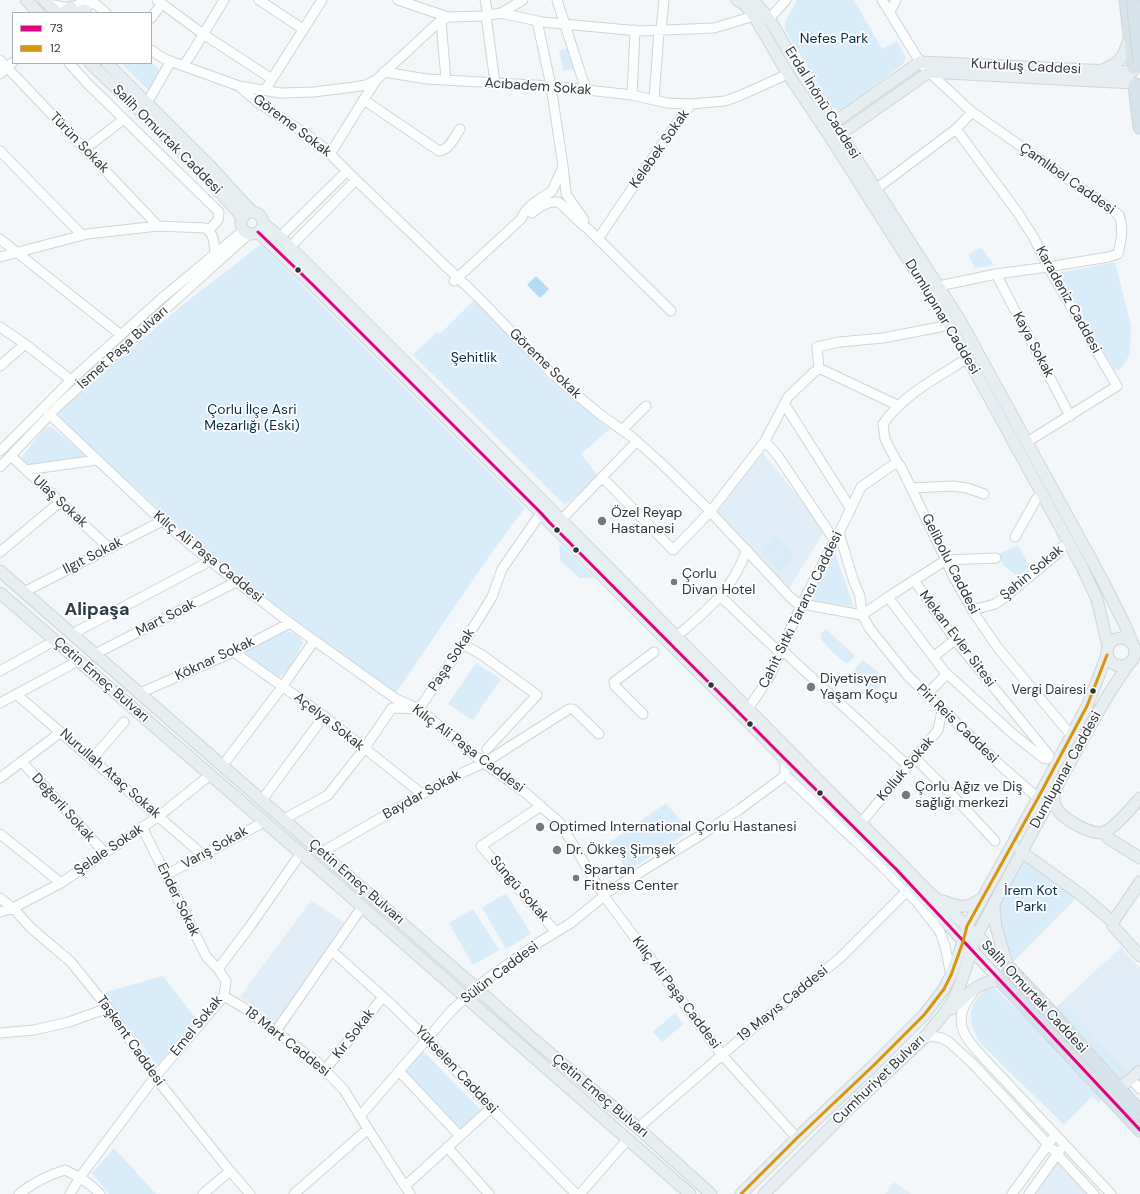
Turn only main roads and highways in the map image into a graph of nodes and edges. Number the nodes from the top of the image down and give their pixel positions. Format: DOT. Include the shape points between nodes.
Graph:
graph roads {
  1 [pos="26,0"];
  2 [pos="1126,0"];
  3 [pos="1133,0"];
  4 [pos="744,1"];
  5 [pos="47,2"];
  6 [pos="38,12"];
  7 [pos="56,12"];
  8 [pos="1130,35"];
  9 [pos="91,64"];
  10 [pos="108,64"];
  11 [pos="1102,70"];
  12 [pos="1137,75"];
  13 [pos="1118,82"];
  14 [pos="829,126"];
  15 [pos="1140,127"];
  16 [pos="837,137"];
  17 [pos="876,189"];
  18 [pos="247,215"];
  19 [pos="254,230"];
  20 [pos="0,571"];
  21 [pos="0,593"];
  22 [pos="1136,645"];
  23 [pos="1108,650"];
  24 [pos="1133,663"];
  25 [pos="1054,791"];
  26 [pos="1140,798"];
  27 [pos="1043,812"];
  28 [pos="1060,813"];
  29 [pos="1104,833"];
  30 [pos="1022,850"];
  31 [pos="1140,858"];
  32 [pos="1140,882"];
  33 [pos="983,898"];
  34 [pos="940,901"];
  35 [pos="994,902"];
  36 [pos="1113,922"];
  37 [pos="967,926"];
  38 [pos="977,935"];
  39 [pos="963,942"];
  40 [pos="972,951"];
  41 [pos="1140,956"];
  42 [pos="1008,967"];
  43 [pos="1001,981"];
  44 [pos="924,1037"];
  45 [pos="1140,1071"];
  46 [pos="1119,1089"];
  47 [pos="1140,1112"];
  48 [pos="1140,1130"];
  49 [pos="690,1194"];
  50 [pos="711,1194"];
  51 [pos="741,1194"];
  52 [pos="764,1194"];
  1 -- 6 [label="main road"];
  2 -- 8 [label="highway"];
  3 -- 12 [label="highway, bridge"];
  4 -- 14 [label="main road" via="788,74"];
  4 -- 14 [label="main road, Erdal İnönü Caddesi" via="760,7 770,18"];
  5 -- 7 [label="main road"];
  8 -- 11 [label="main road" via="1119,61"];
  8 -- 12 [label="highway"];
  9 -- 18 [label="main road, Salih Omurtak Caddesi"];
  10 -- 18 [label="main road, Salih Omurtak Caddesi" via="212,168"];
  11 -- 12 [label="main road, Kurtuluş Caddesi"];
  11 -- 14 [label="main road, Kurtuluş Caddesi" via="920,62"];
  12 -- 13 [label="main road"];
  12 -- 13 [label="main road" via="1132,91"];
  12 -- 15 [label="highway"];
  13 -- 16 [label="main road" via="929,72"];
  14 -- 16 [label="main road, Erdal İnönü Caddesi"];
  16 -- 17 [label="main road, Erdal İnönü Caddesi"];
  16 -- 23 [label="main road, Dumlupınar Caddesi" via="949,324 1082,566 1097,599"];
  17 -- 22 [label="main road, Dumlupınar Caddesi" via="978,352"];
  18 -- 19 [label="main road" via="242,224"];
  18 -- 19 [label="main road" via="255,212 261,216"];
  19 -- 34 [label="main road, Salih Omurtak Caddesi" via="280,238 290,247"];
  19 -- 39 [label="main road, Salih Omurtak Caddesi" via="896,869"];
  20 -- 50 [label="main road, Çetin Emeç Bulvarı"];
  21 -- 49 [label="main road, Çetin Emeç Bulvarı"];
  22 -- 23 [label="main road" via="1129,639 1119,637"];
  22 -- 24 [label="main road"];
  23 -- 24 [label="main road" via="1115,665"];
  23 -- 33 [label="main road, Dumlupınar Caddesi" via="1087,706"];
  24 -- 25 [label="main road, Dumlupınar Caddesi" via="1108,695"];
  25 -- 27 [label="main road, Dumlupınar Caddesi"];
  25 -- 28 [label="main road" via="1054,801"];
  26 -- 29 [label="main road"];
  27 -- 28 [label="main road" via="1050,810"];
  27 -- 30 [label="main road, Dumlupınar Caddesi"];
  28 -- 29 [label="main road" via="1087,830"];
  29 -- 31 [label="main road"];
  30 -- 35 [label="main road, Dumlupınar Caddesi"];
  30 -- 36 [label="main road"];
  32 -- 36 [label="main road"];
  33 -- 34 [label="main road" via="968,906"];
  33 -- 37 [label="main road, Dumlupınar Caddesi"];
  34 -- 37 [label="main road, Salih Omurtak Caddesi"];
  35 -- 38 [label="main road, Cumhuriyet Bulvarı"];
  35 -- 42 [label="main road" via="994,918"];
  36 -- 41 [label="main road" via="1113,926"];
  37 -- 38 [label="main road, Salih Omurtak Caddesi"];
  37 -- 39 [label="main road, Cumhuriyet Bulvarı"];
  38 -- 40 [label="main road, Cumhuriyet Bulvarı"];
  38 -- 42 [label="main road, Salih Omurtak Caddesi"];
  39 -- 40 [label="main road, Salih Omurtak Caddesi"];
  39 -- 51 [label="main road, Cumhuriyet Bulvarı" via="944,989 924,1015"];
  40 -- 43 [label="main road, Salih Omurtak Caddesi"];
  40 -- 44 [label="main road, Cumhuriyet Bulvarı" via="952,1002"];
  42 -- 46 [label="highway, Salih Omurtak Caddesi"];
  43 -- 44 [label="main road" via="993,980 975,988"];
  43 -- 48 [label="highway, Salih Omurtak Caddesi"];
  44 -- 52 [label="main road, Cumhuriyet Bulvarı"];
  45 -- 46 [label="main road"];
  46 -- 47 [label="highway, Salih Omurtak Caddesi"];
}
